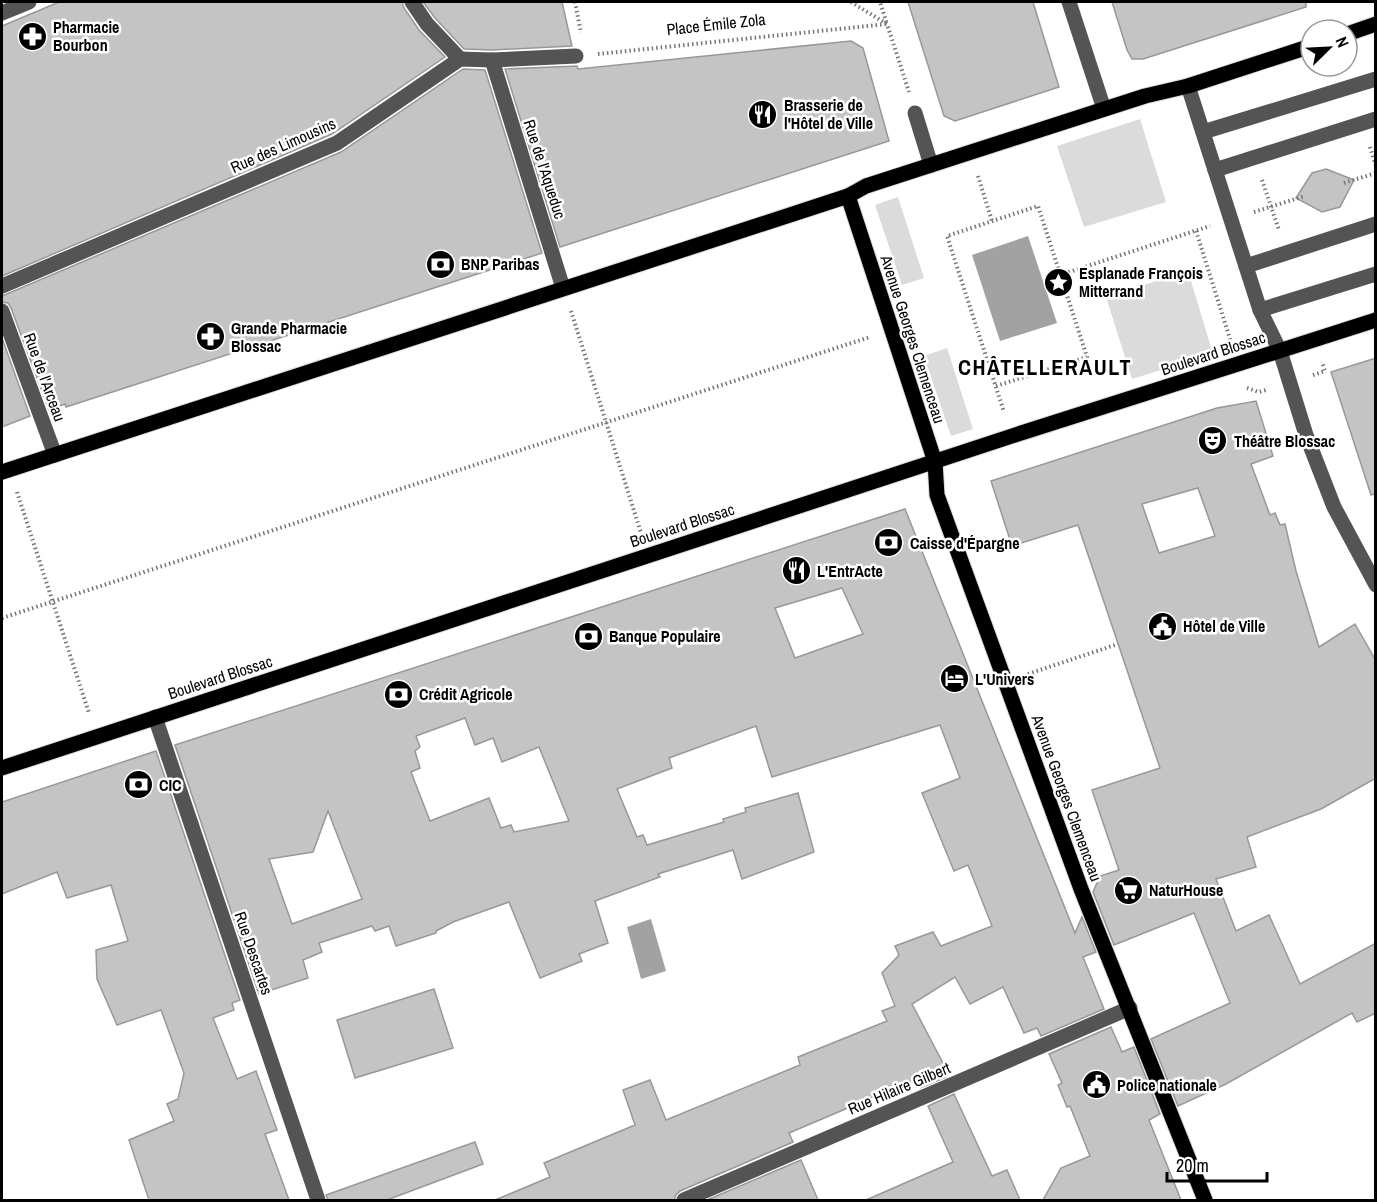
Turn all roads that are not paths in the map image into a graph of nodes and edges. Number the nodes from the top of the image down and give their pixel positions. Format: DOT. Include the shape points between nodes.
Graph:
graph roads {
  1 [pos="29,2"];
  2 [pos="412,2"];
  3 [pos="1069,2"];
  4 [pos="2,13"];
  5 [pos="1376,24"];
  6 [pos="1359,30"];
  7 [pos="1299,50"];
  8 [pos="581,56"];
  9 [pos="460,59"];
  10 [pos="492,60"];
  11 [pos="1376,79"];
  12 [pos="1188,86"];
  13 [pos="1104,109"];
  14 [pos="915,113"];
  15 [pos="1376,119"];
  16 [pos="1203,132"];
  17 [pos="931,165"];
  18 [pos="1215,170"];
  19 [pos="848,196"];
  20 [pos="1376,224"];
  21 [pos="1246,266"];
  22 [pos="1376,274"];
  23 [pos="2,286"];
  24 [pos="563,288"];
  25 [pos="1260,310"];
  26 [pos="2,311"];
  27 [pos="1376,320"];
  28 [pos="1280,351"];
  29 [pos="55,455"];
  30 [pos="935,462"];
  31 [pos="6,471"];
  32 [pos="1376,585"];
  33 [pos="155,717"];
  34 [pos="2,768"];
  35 [pos="1130,1008"];
  36 [pos="318,1200"];
  37 [pos="684,1200"];
  38 [pos="1205,1200"];
  1 -- 4 [label="street"];
  2 -- 9 [label="street"];
  3 -- 13 [label="street"];
  5 -- 6 [label="main road"];
  7 -- 12 [label="main road"];
  8 -- 10 [label="street"];
  9 -- 10 [label="street"];
  9 -- 23 [label="street, Rue des Limousins" via="337,143"];
  10 -- 24 [label="street, Rue de l'Aqueduc"];
  11 -- 16 [label="street"];
  12 -- 13 [label="main road"];
  12 -- 16 [label="street"];
  13 -- 17 [label="main road"];
  14 -- 17 [label="street"];
  15 -- 18 [label="street"];
  16 -- 18 [label="street"];
  17 -- 19 [label="main road" via="866,186"];
  18 -- 21 [label="street"];
  19 -- 24 [label="main road"];
  19 -- 30 [label="main road, Avenue Georges Clemenceau"];
  20 -- 21 [label="street"];
  21 -- 25 [label="street"];
  22 -- 25 [label="street"];
  24 -- 29 [label="main road"];
  25 -- 28 [label="street"];
  26 -- 29 [label="street, Rue de l'Arceau"];
  27 -- 28 [label="main road, Boulevard Blossac"];
  28 -- 30 [label="main road, Boulevard Blossac"];
  28 -- 32 [label="street" via="1334,507"];
  29 -- 31 [label="main road"];
  30 -- 33 [label="main road, Boulevard Blossac"];
  30 -- 35 [label="main road, Avenue Georges Clemenceau" via="937,495 1081,889"];
  33 -- 34 [label="main road, Boulevard Blossac"];
  33 -- 36 [label="street, Rue Descartes"];
  35 -- 37 [label="street, Rue Hilaire Gilbert"];
  35 -- 38 [label="main road, Avenue Georges Clemenceau"];
}
